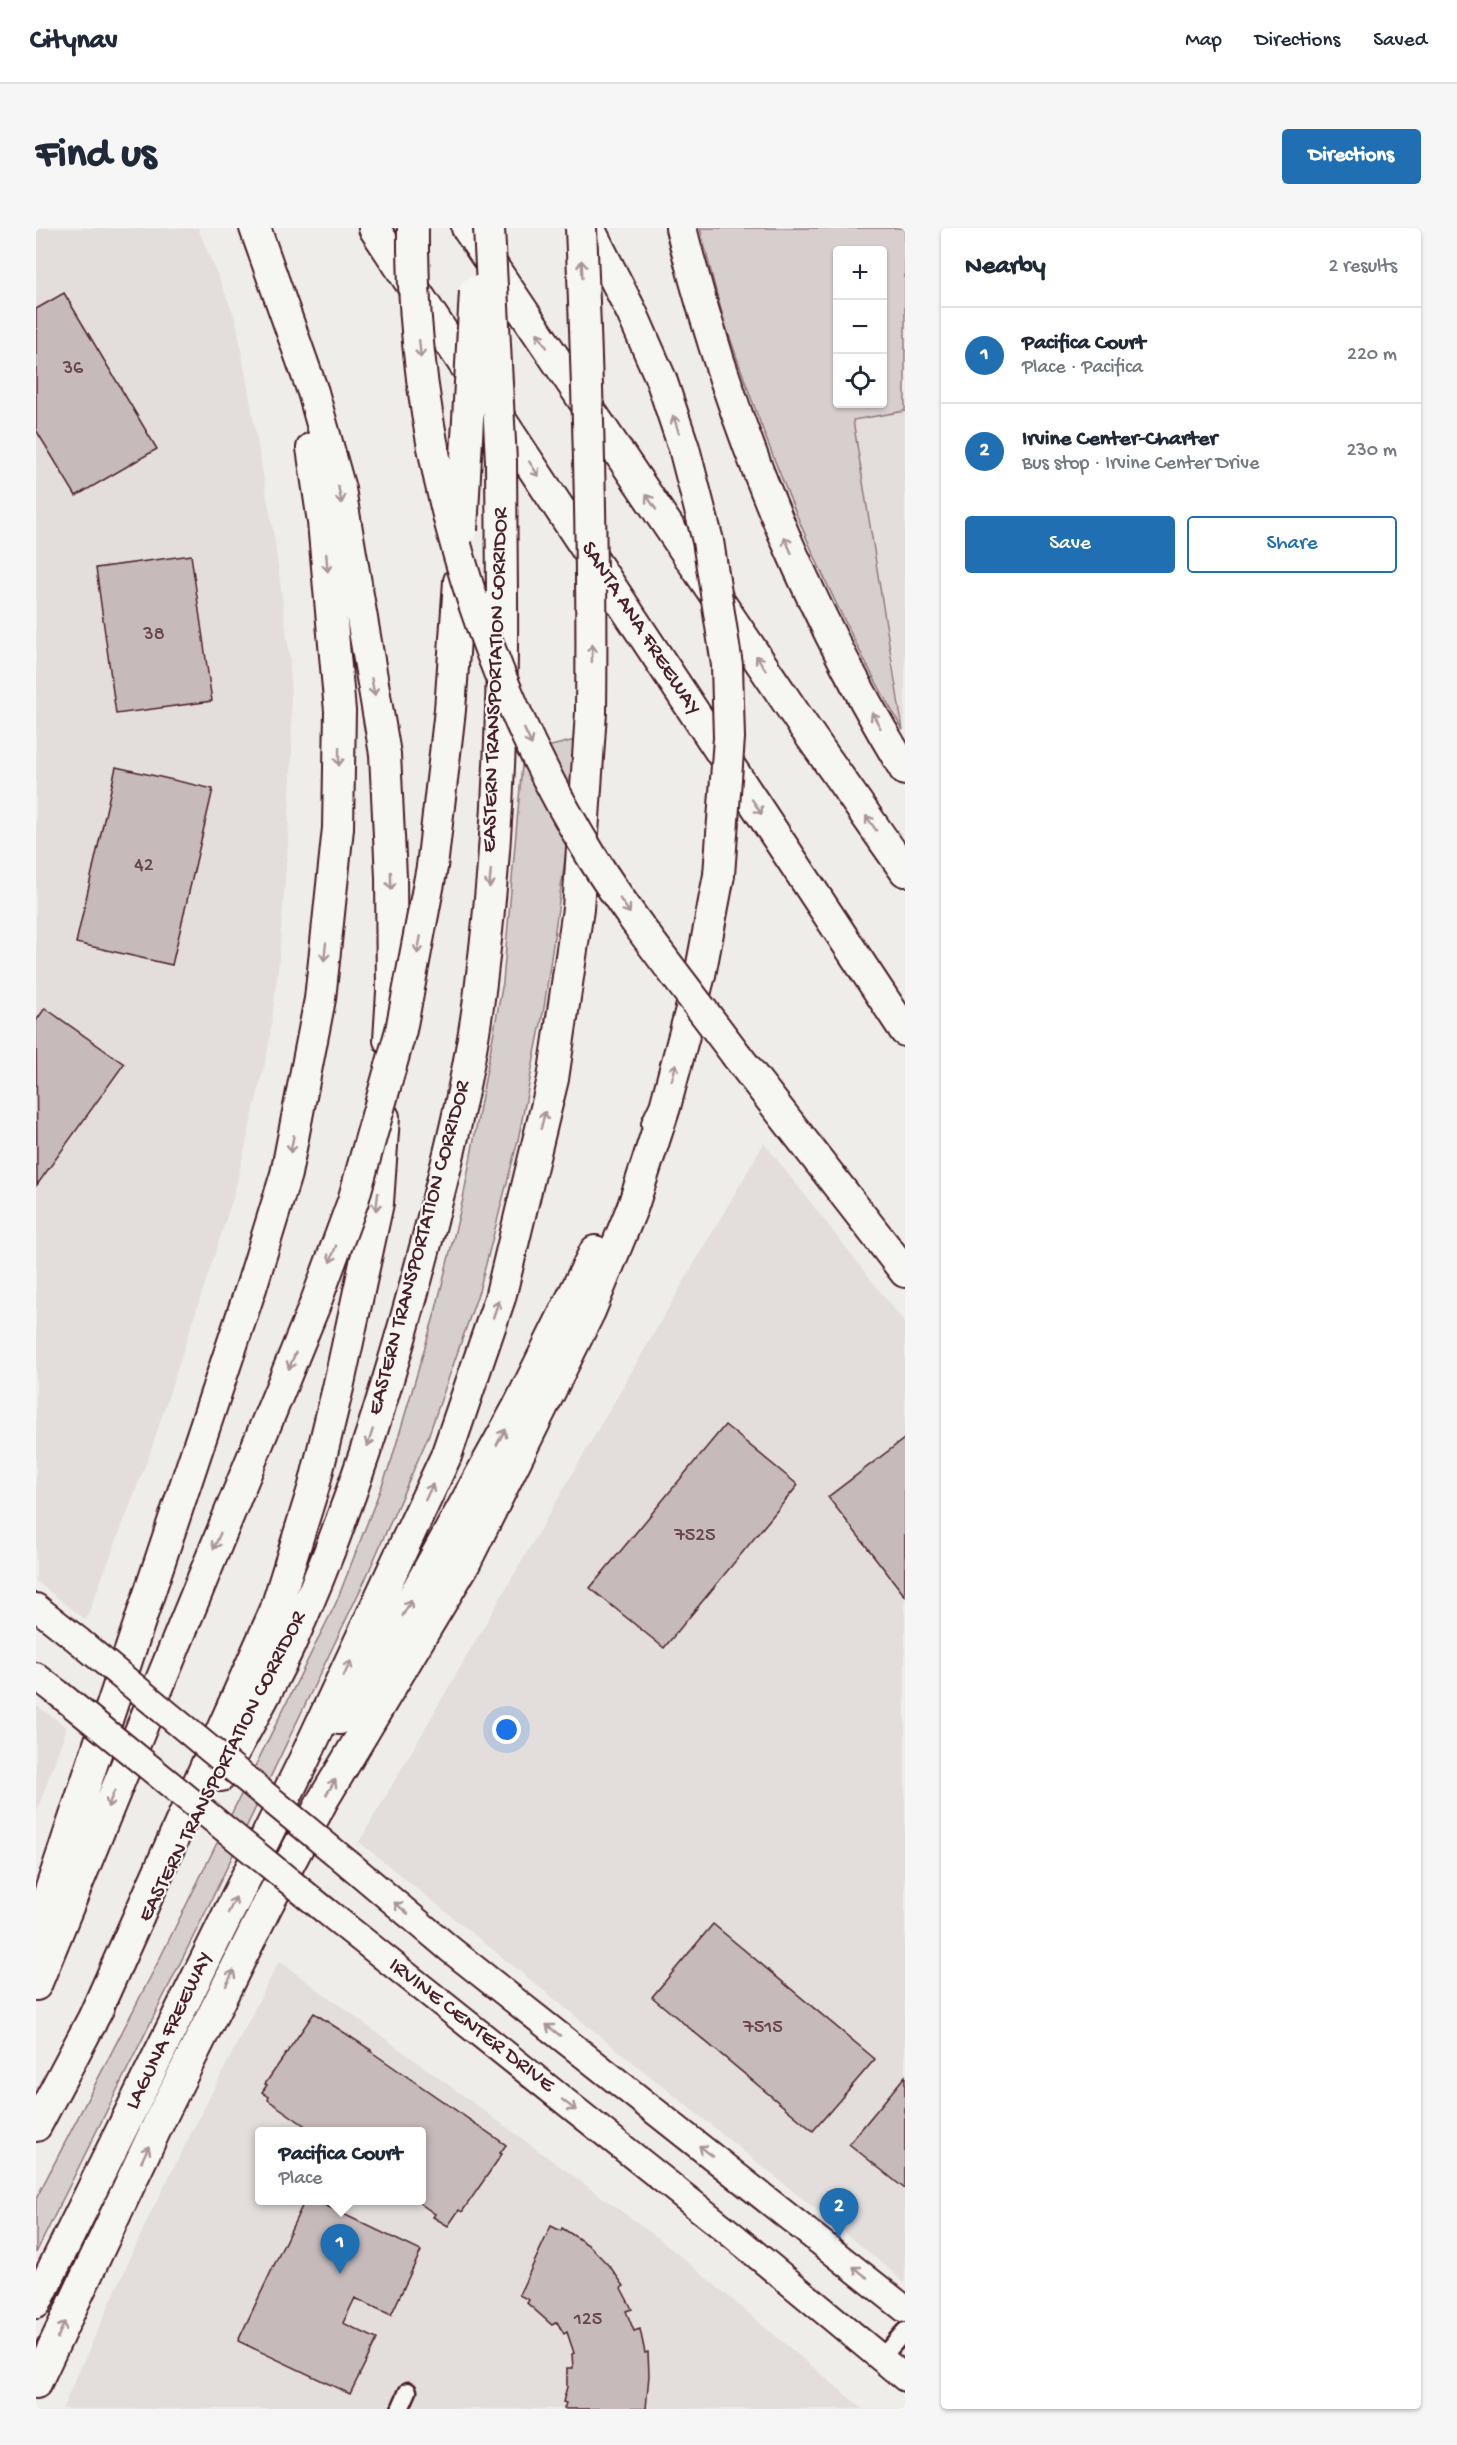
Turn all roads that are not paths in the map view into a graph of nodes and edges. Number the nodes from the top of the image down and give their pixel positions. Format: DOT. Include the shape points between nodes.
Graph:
graph roads {
  1 [pos="255,228"];
  2 [pos="374,228"];
  3 [pos="413,228"];
  4 [pos="467,228"];
  5 [pos="480,228"];
  6 [pos="489,228"];
  7 [pos="580,228"];
  8 [pos="589,228"];
  9 [pos="681,228"];
  10 [pos="281,298"];
  11 [pos="905,770"];
  12 [pos="905,871"];
  13 [pos="905,1031"];
  14 [pos="665,1107"];
  15 [pos="905,1272"];
  16 [pos="36,1607"];
  17 [pos="36,1676"];
  18 [pos="304,1760"];
  19 [pos="36,1933"];
  20 [pos="36,1985"];
  21 [pos="90,2025"];
  22 [pos="36,2126"];
  23 [pos="36,2304"];
  24 [pos="905,2309"];
  25 [pos="905,2331"];
  26 [pos="882,2357"];
  27 [pos="905,2378"];
  28 [pos="36,2383"];
  29 [pos="408,2391"];
  30 [pos="400,2409"];
  1 -- 10 [label="highway"];
  2 -- 13 [label="highway, SANTA ANA FREEWAY, one-way"];
  3 -- 15 [label="highway, one-way, bridge" via="422,376 437,466 472,597 507,692 538,759 592,857 649,939"];
  12 -- 4 [label="highway, one-way"];
  5 -- 20 [label="highway, one-way, bridge" via="450,710 432,867 401,1030 353,1201 314,1307"];
  6 -- 21 [label="highway, EASTERN TRANSPORTATION CORRIDOR, one-way, bridge" via="501,461 498,782 481,984 446,1167 395,1361 352,1493 290,1646"];
  18 -- 7 [label="highway, one-way, bridge" via="446,1456 500,1298 553,1079 578,909 591,712 592,556"];
  14 -- 8 [label="highway, one-way, bridge" via="700,975 719,875 729,738 727,665 708,541 684,448 661,379"];
  11 -- 9 [label="highway, one-way" via="846,665 766,494 736,412"];
  10 -- 19 [label="highway, one-way" via="323,522 340,711 338,828 320,999 286,1174"];
  10 -- 21 [label="highway, one-way" via="340,489 385,754 392,992 378,1203 314,1486 275,1611"];
  18 -- 14 [label="highway, one-way" via="351,1706 395,1630 518,1407"];
  28 -- 14 [label="highway, one-way" via="268,1904 323,1800 465,1563 590,1311 633,1206"];
  24 -- 16 [label="main road, one-way, bridge" via="451,1950"];
  17 -- 26 [label="main road, IRVINE CENTER DRIVE, one-way, bridge"];
  23 -- 18 [label="highway, LAGUNA FREEWAY, one-way"];
  21 -- 22 [label="highway"];
  25 -- 26 [label="street"];
  26 -- 27 [label="main road, IRVINE CENTER DRIVE"];
  29 -- 30 [label="street"];
}
